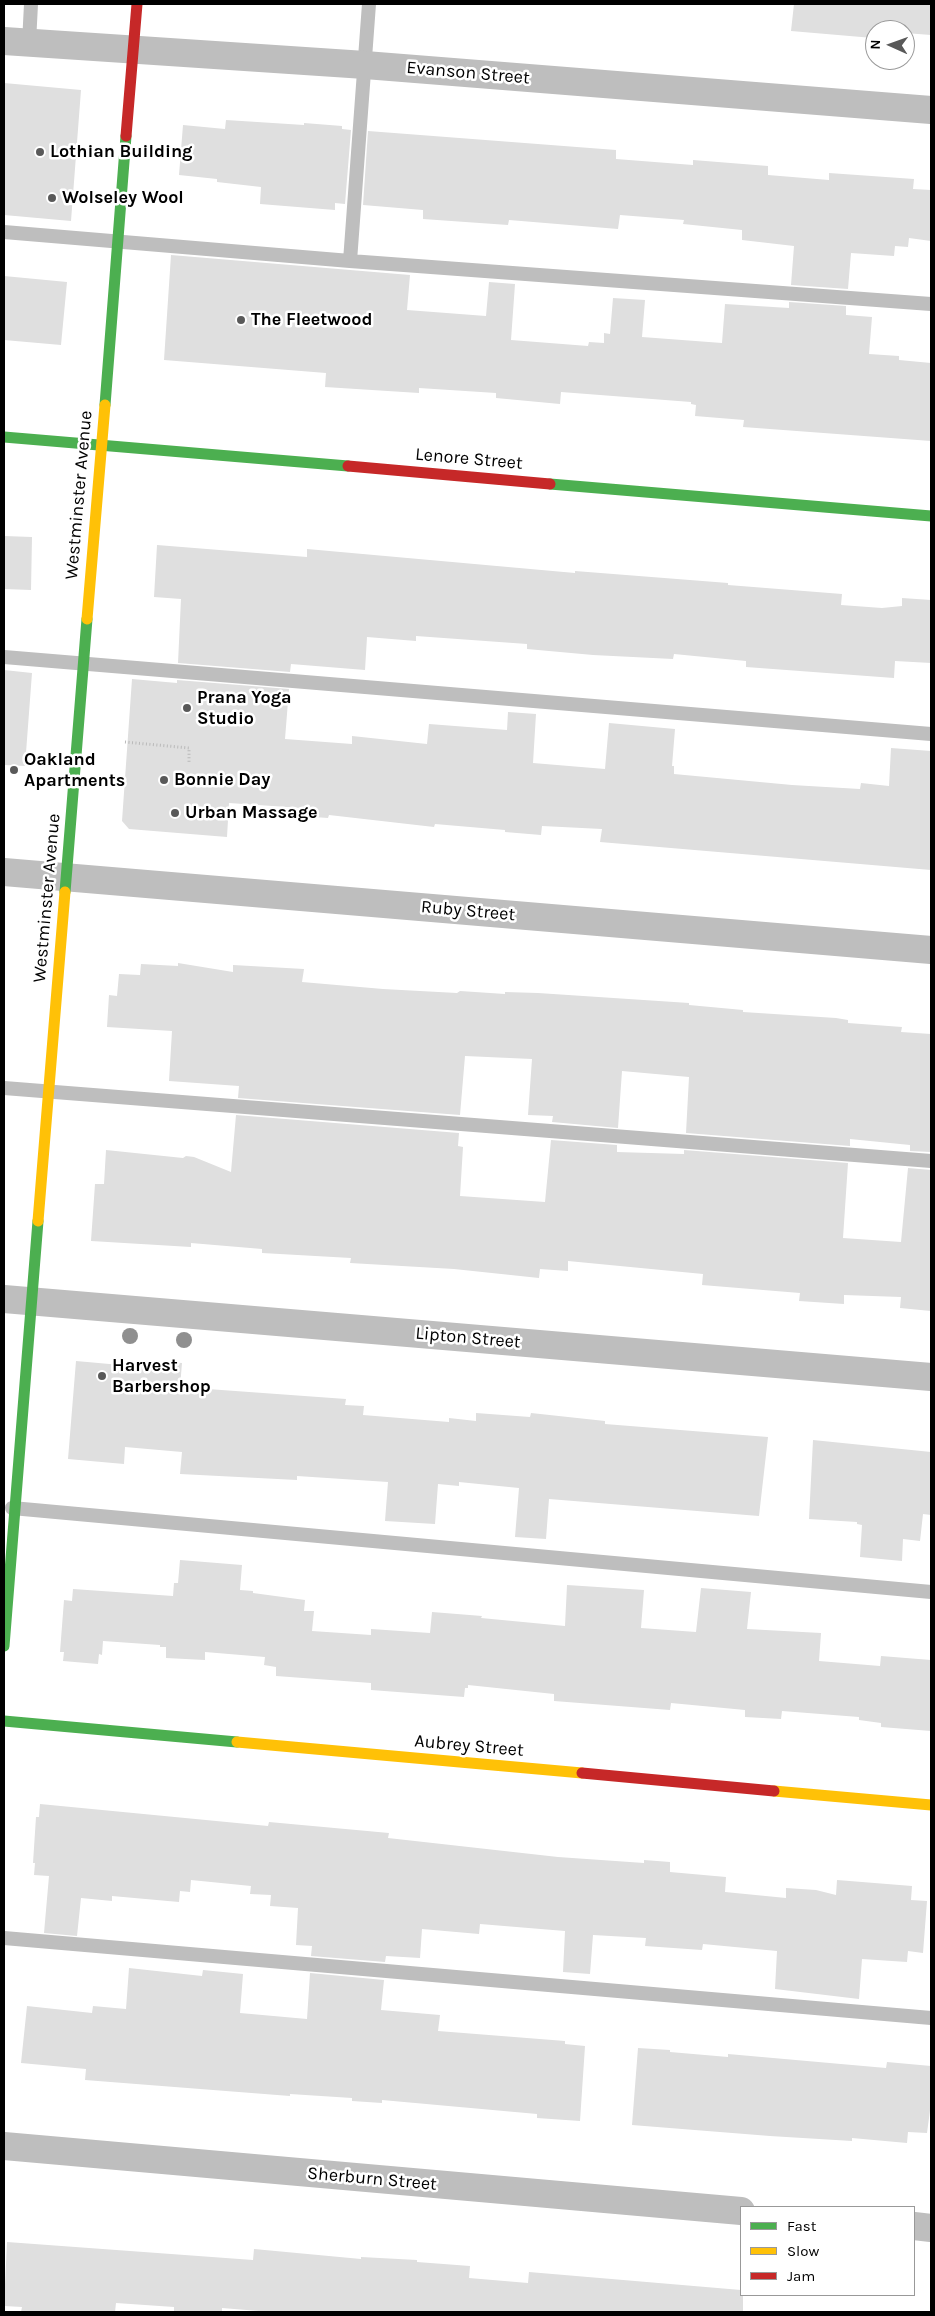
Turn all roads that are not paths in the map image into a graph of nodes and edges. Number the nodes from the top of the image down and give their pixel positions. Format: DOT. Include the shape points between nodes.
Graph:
graph roads {
  1 [pos="31,4"];
  2 [pos="137,4"];
  3 [pos="369,4"];
  4 [pos="16,42"];
  5 [pos="133,50"];
  6 [pos="365,64"];
  7 [pos="931,110"];
  8 [pos="4,232"];
  9 [pos="117,243"];
  10 [pos="350,261"];
  11 [pos="931,304"];
  12 [pos="4,437"];
  13 [pos="101,446"];
  14 [pos="931,516"];
  15 [pos="4,658"];
  16 [pos="83,664"];
  17 [pos="931,734"];
  18 [pos="4,872"];
  19 [pos="66,877"];
  20 [pos="931,950"];
  21 [pos="4,1088"];
  22 [pos="48,1092"];
  23 [pos="931,1161"];
  24 [pos="4,1299"];
  25 [pos="32,1302"];
  26 [pos="931,1377"];
  27 [pos="9,1508"];
  28 [pos="931,1592"];
  29 [pos="4,1646"];
  30 [pos="4,1721"];
  31 [pos="931,1805"];
  32 [pos="4,1938"];
  33 [pos="931,2018"];
  34 [pos="4,2146"];
  35 [pos="740,2211"];
  36 [pos="915,2226"];
  37 [pos="931,2228"];
  1 -- 4 [label="lane"];
  2 -- 5 [label="street, Westminster Avenue"];
  3 -- 6 [label="lane"];
  4 -- 5 [label="street, Evanson Street"];
  5 -- 6 [label="street, Evanson Street"];
  5 -- 9 [label="street, Westminster Avenue"];
  6 -- 7 [label="street, Evanson Street"];
  6 -- 10 [label="lane"];
  8 -- 9 [label="lane"];
  9 -- 10 [label="lane"];
  9 -- 13 [label="street, Westminster Avenue"];
  10 -- 11 [label="lane"];
  12 -- 13 [label="street, Lenore Street"];
  13 -- 14 [label="street, Lenore Street"];
  13 -- 16 [label="street, Westminster Avenue"];
  15 -- 16 [label="lane"];
  16 -- 17 [label="lane"];
  16 -- 19 [label="street, Westminster Avenue"];
  18 -- 19 [label="street, Ruby Street"];
  19 -- 20 [label="street, Ruby Street"];
  19 -- 22 [label="street, Westminster Avenue"];
  21 -- 22 [label="lane"];
  22 -- 23 [label="lane"];
  22 -- 25 [label="street, Westminster Avenue"];
  24 -- 25 [label="street, Lipton Street"];
  25 -- 26 [label="street, Lipton Street"];
  25 -- 27 [label="street, Westminster Avenue"];
  27 -- 28 [label="lane"];
  27 -- 29 [label="street, Westminster Avenue"];
  30 -- 31 [label="street, Aubrey Street"];
  32 -- 33 [label="lane"];
  34 -- 35 [label="street, Sherburn Street"];
  36 -- 37 [label="street"];
}
